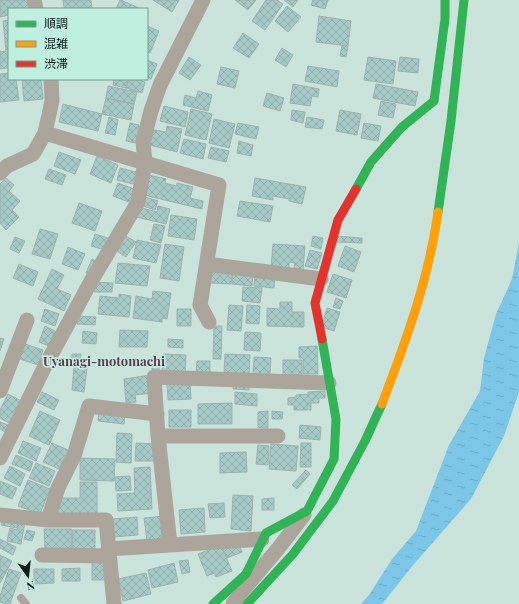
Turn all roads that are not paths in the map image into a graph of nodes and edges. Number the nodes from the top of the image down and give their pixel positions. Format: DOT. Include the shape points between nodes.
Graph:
graph roads {
  1 [pos="203,0"];
  2 [pos="445,0"];
  3 [pos="464,1"];
  4 [pos="50,80"];
  5 [pos="45,133"];
  6 [pos="145,162"];
  7 [pos="0,173"];
  8 [pos="207,264"];
  9 [pos="321,279"];
  10 [pos="27,320"];
  11 [pos="209,322"];
  12 [pos="329,383"];
  13 [pos="0,391"];
  14 [pos="157,414"];
  15 [pos="158,436"];
  16 [pos="278,436"];
  17 [pos="4,439"];
  18 [pos="0,458"];
  19 [pos="307,512"];
  20 [pos="0,515"];
  21 [pos="48,520"];
  22 [pos="262,539"];
  23 [pos="170,544"];
  24 [pos="109,552"];
  25 [pos="42,554"];
  26 [pos="246,574"];
  27 [pos="239,601"];
  28 [pos="114,604"];
  29 [pos="213,604"];
  1 -- 6 [label="street" via="160,85 143,142"];
  2 -- 9 [label="street" via="445,19 434,101 402,127 371,162 338,220"];
  3 -- 27 [label="street" via="451,121 436,221 423,284 408,335 380,409 333,501 293,554"];
  4 -- 5 [label="street" via="52,101"];
  5 -- 6 [label="street"];
  5 -- 7 [label="street" via="33,154 7,166"];
  6 -- 8 [label="street" via="220,185"];
  6 -- 17 [label="street" via="138,202"];
  8 -- 9 [label="street"];
  8 -- 11 [label="street" via="200,305"];
  9 -- 12 [label="street" via="315,303"];
  10 -- 13 [label="street"];
  12 -- 14 [label="street" via="154,377"];
  12 -- 19 [label="street" via="336,419 334,460"];
  14 -- 15 [label="street"];
  14 -- 21 [label="street" via="89,406 74,456 58,488"];
  15 -- 16 [label="street"];
  15 -- 23 [label="street"];
  17 -- 18 [label="street"];
  19 -- 22 [label="street" via="266,533"];
  19 -- 27 [label="street"];
  20 -- 21 [label="street"];
  21 -- 24 [label="street" via="106,520"];
  22 -- 23 [label="street"];
  22 -- 26 [label="street"];
  23 -- 24 [label="street"];
  24 -- 25 [label="street"];
  24 -- 28 [label="street"];
  26 -- 27 [label="street"];
  26 -- 29 [label="street"];
}
